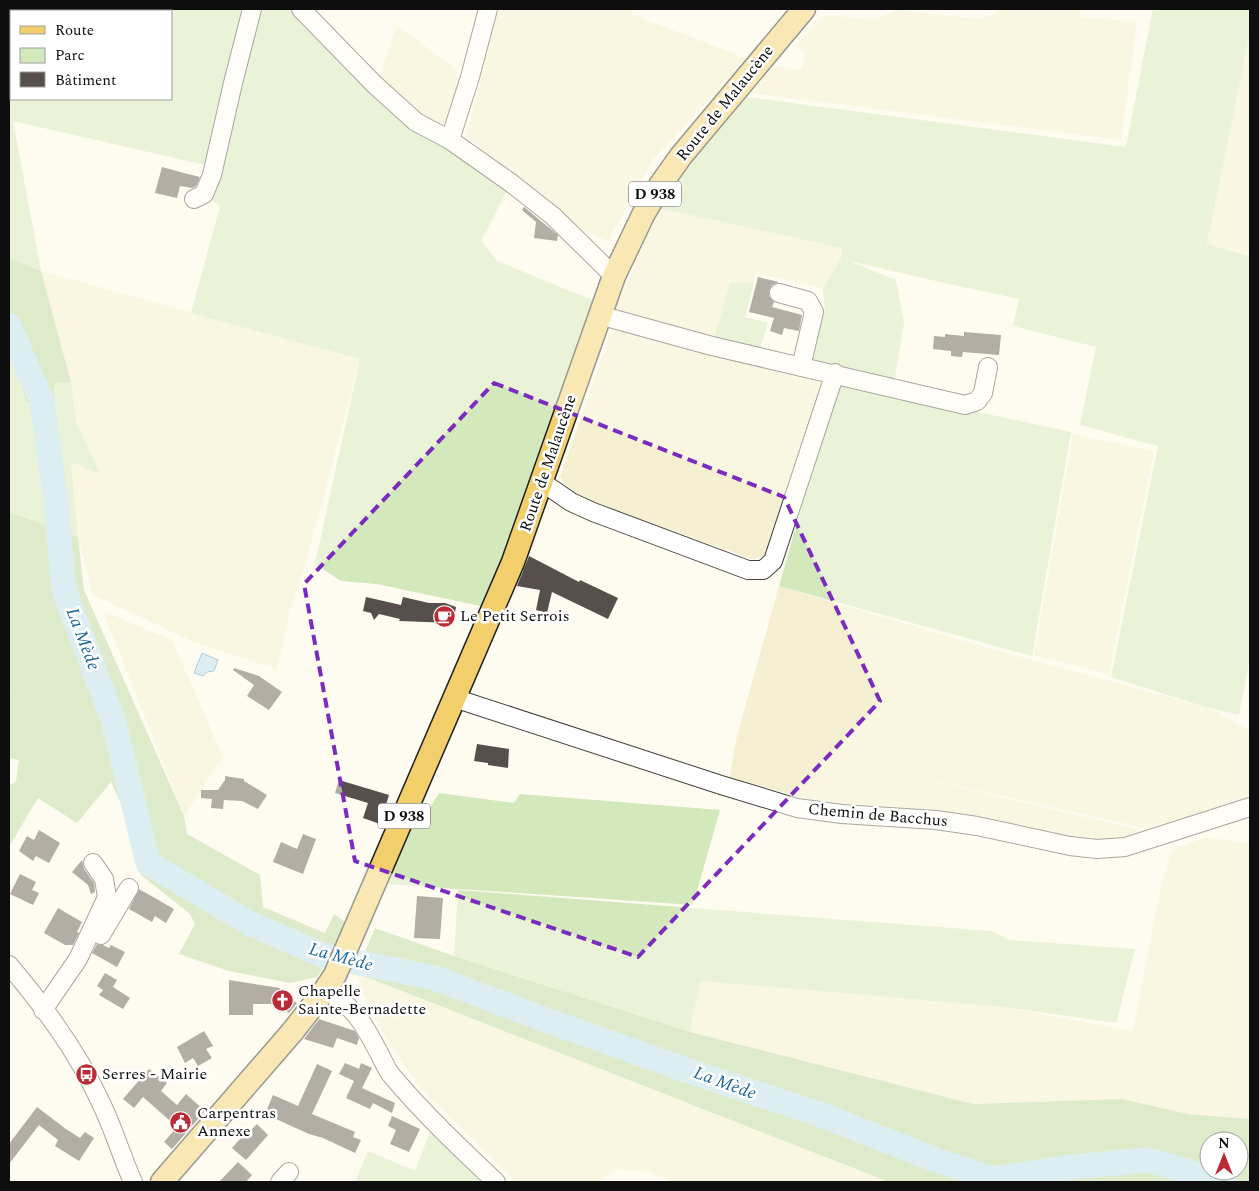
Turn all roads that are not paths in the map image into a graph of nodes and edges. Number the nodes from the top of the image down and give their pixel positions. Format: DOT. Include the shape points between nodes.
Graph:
graph roads {
  1 [pos="252,9"];
  2 [pos="301,9"];
  3 [pos="488,9"];
  4 [pos="804,9"];
  5 [pos="450,140"];
  6 [pos="194,199"];
  7 [pos="614,276"];
  8 [pos="779,293"];
  9 [pos="599,315"];
  10 [pos="801,367"];
  11 [pos="988,367"];
  12 [pos="835,373"];
  13 [pos="542,482"];
  14 [pos="454,698"];
  15 [pos="1250,807"];
  16 [pos="93,863"];
  17 [pos="129,888"];
  18 [pos="9,965"];
  19 [pos="64,979"];
  20 [pos="330,983"];
  21 [pos="43,1010"];
  22 [pos="133,1182"];
  23 [pos="162,1182"];
  24 [pos="496,1182"];
  1 -- 6 [label="street" via="212,175 204,194"];
  2 -- 5 [label="street" via="409,116"];
  3 -- 5 [label="street"];
  4 -- 7 [label="main road, Route de Malaucène / D 938" via="661,184"];
  5 -- 7 [label="street" via="553,216"];
  7 -- 9 [label="main road, Route de Malaucène / D 938"];
  8 -- 10 [label="street" via="808,301 814,312"];
  9 -- 10 [label="street"];
  9 -- 13 [label="main road, Route de Malaucène / D 938"];
  10 -- 12 [label="street"];
  11 -- 12 [label="street" via="983,394 977,401 965,404"];
  12 -- 13 [label="street" via="773,561 763,570 748,570 593,512 571,502"];
  13 -- 14 [label="main road, Route de Malaucène / D 938"];
  14 -- 15 [label="street, Chemin de Bacchus" via="798,808 936,820 1070,846 1097,849 1125,847"];
  14 -- 20 [label="main road, Route de Malaucène / D 938"];
  16 -- 19 [label="street" via="104,879 107,898 78,959"];
  17 -- 19 [label="street" via="82,972"];
  18 -- 21 [label="street"];
  19 -- 21 [label="street"];
  20 -- 23 [label="main road, D 938" via="293,1031"];
  20 -- 24 [label="street" via="337,998 355,1013 366,1029 390,1074"];
  21 -- 22 [label="street" via="86,1074"];
}
